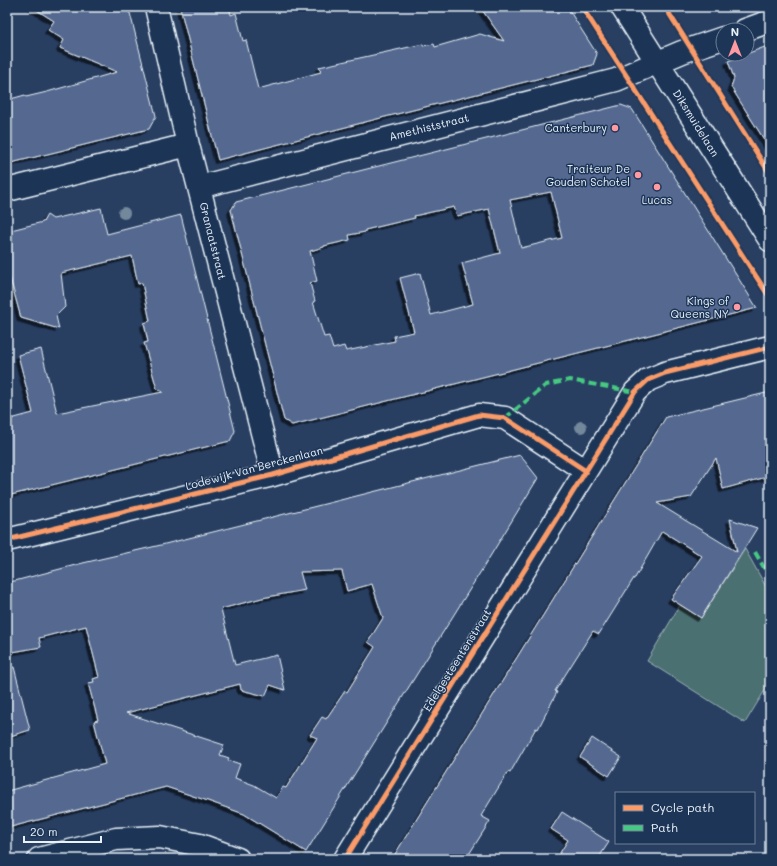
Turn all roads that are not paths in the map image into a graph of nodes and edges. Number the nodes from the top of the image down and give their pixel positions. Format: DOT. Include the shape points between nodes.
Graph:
graph roads {
  1 [pos="156,7"];
  2 [pos="622,7"];
  3 [pos="770,21"];
  4 [pos="755,26"];
  5 [pos="715,41"];
  6 [pos="658,62"];
  7 [pos="188,145"];
  8 [pos="199,187"];
  9 [pos="7,190"];
  10 [pos="770,240"];
  11 [pos="770,347"];
  12 [pos="586,471"];
  13 [pos="273,475"];
  14 [pos="7,540"];
  15 [pos="39,859"];
  16 [pos="238,859"];
  17 [pos="345,859"];
  1 -- 7 [label="street, Granaatstraat"];
  2 -- 6 [label="street, Diksmuidelaan"];
  3 -- 4 [label="street"];
  5 -- 6 [label="street, Amethiststraat"];
  6 -- 8 [label="street, Amethiststraat" via="616,80"];
  6 -- 10 [label="street, Diksmuidelaan"];
  7 -- 8 [label="street, Granaatstraat"];
  7 -- 9 [label="street"];
  8 -- 13 [label="street, Granaatstraat"];
  11 -- 12 [label="street, Edelgesteentenstraat" via="665,373 648,380 635,392"];
  12 -- 13 [label="street, Lodewijk Van Berckenlaan" via="505,418 479,415"];
  12 -- 17 [label="street, Edelgesteentenstraat"];
  13 -- 14 [label="street, Lodewijk Van Berckenlaan"];
  15 -- 16 [label="street" via="116,839 160,836 200,845"];
}
